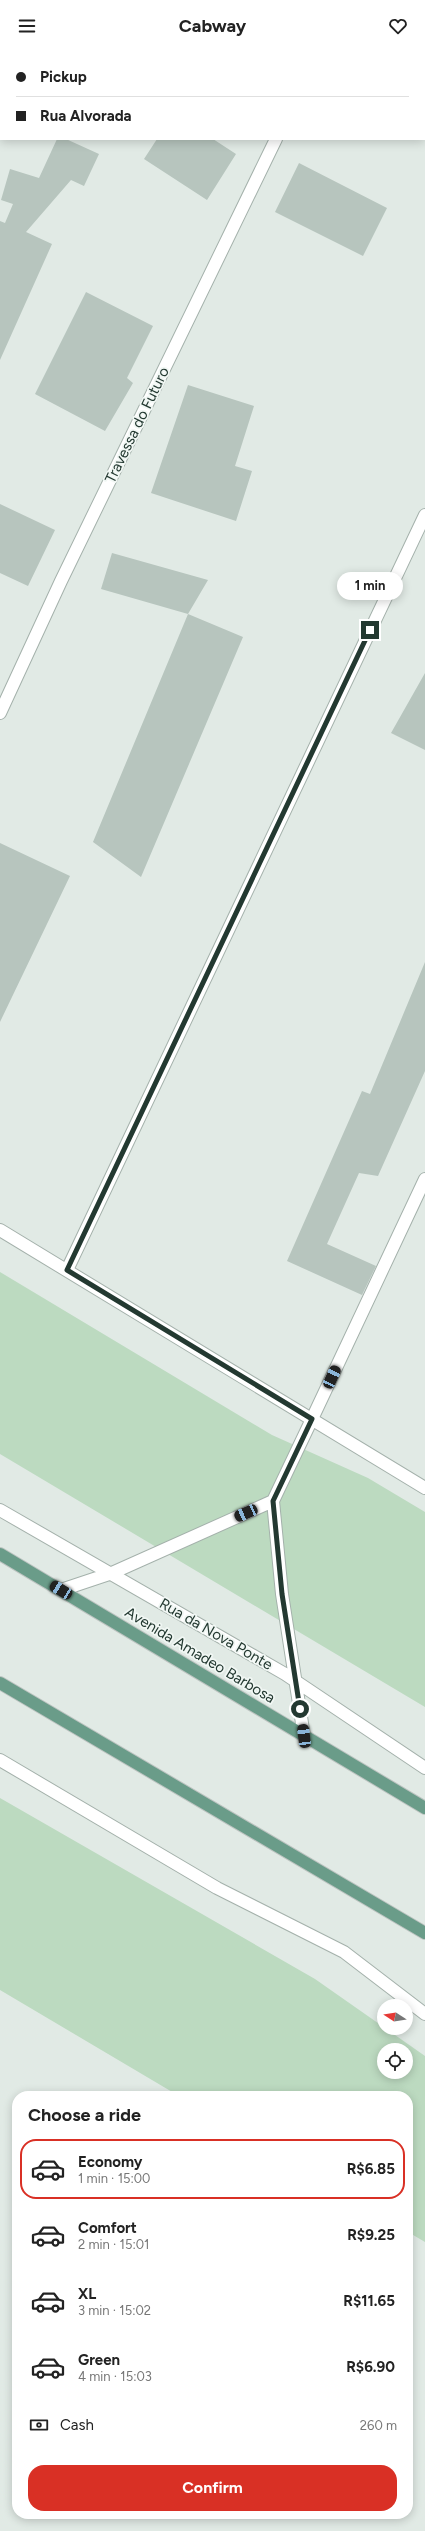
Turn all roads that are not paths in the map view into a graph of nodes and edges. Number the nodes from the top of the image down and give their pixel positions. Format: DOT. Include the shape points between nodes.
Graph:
graph roads {
  1 [pos="276,140"];
  2 [pos="425,515"];
  3 [pos="0,713"];
  4 [pos="425,1179"];
  5 [pos="0,1230"];
  6 [pos="67,1270"];
  7 [pos="312,1419"];
  8 [pos="425,1488"];
  9 [pos="273,1501"];
  10 [pos="0,1510"];
  11 [pos="0,1554"];
  12 [pos="112,1573"];
  13 [pos="61,1590"];
  14 [pos="297,1682"];
  15 [pos="0,1683"];
  16 [pos="304,1736"];
  17 [pos="0,1760"];
  18 [pos="425,1768"];
  19 [pos="425,1808"];
  20 [pos="425,1933"];
  21 [pos="425,2014"];
  1 -- 3 [label="street, Travessa do Futuro"];
  2 -- 6 [label="street"];
  4 -- 7 [label="street"];
  5 -- 6 [label="street"];
  6 -- 7 [label="street"];
  7 -- 8 [label="street"];
  7 -- 9 [label="street"];
  9 -- 12 [label="street"];
  9 -- 14 [label="street" via="282,1594"];
  10 -- 12 [label="street, Rua da Nova Ponte"];
  11 -- 13 [label="main road, Avenida Amadeo Barbosa"];
  12 -- 13 [label="street"];
  12 -- 14 [label="street, Rua da Nova Ponte"];
  13 -- 16 [label="main road, Avenida Amadeo Barbosa"];
  14 -- 16 [label="street"];
  14 -- 18 [label="street, Rua da Nova Ponte"];
  15 -- 20 [label="main road"];
  16 -- 19 [label="main road, Avenida Amadeo Barbosa"];
  17 -- 21 [label="street" via="217,1888 344,1952"];
}
